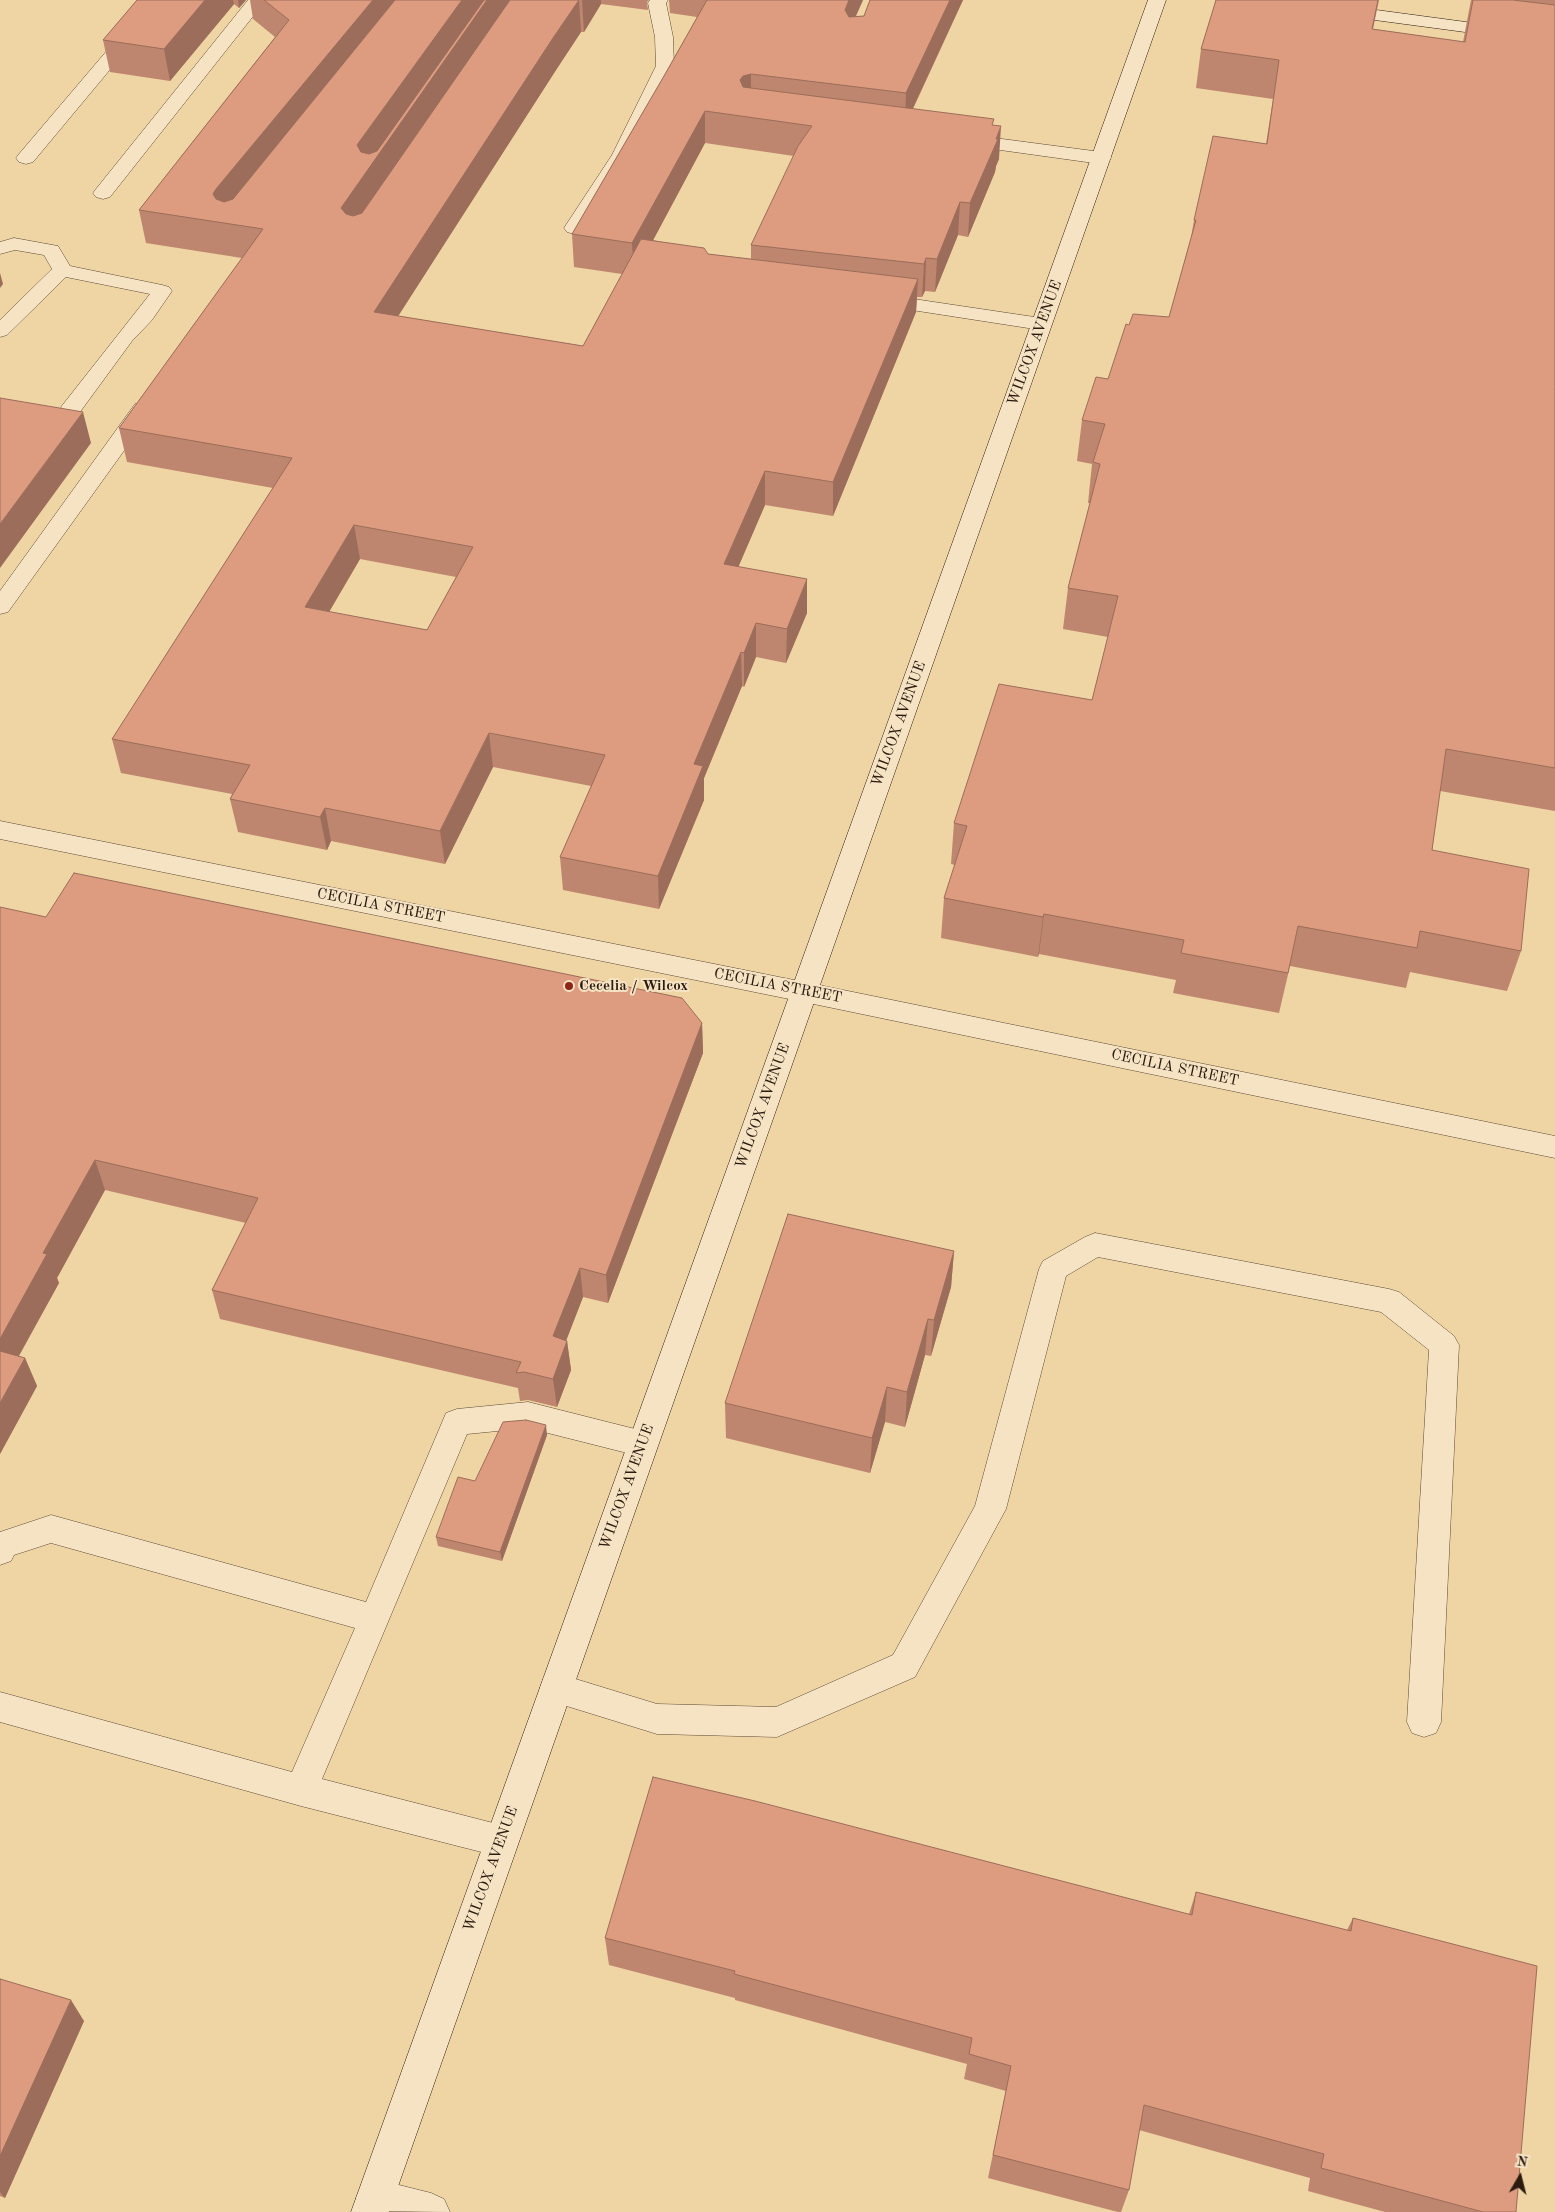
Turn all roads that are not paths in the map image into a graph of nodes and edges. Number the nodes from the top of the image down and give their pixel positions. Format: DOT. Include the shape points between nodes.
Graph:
graph roads {
  1 [pos="159,0"];
  2 [pos="257,0"];
  3 [pos="659,0"];
  4 [pos="1157,0"];
  5 [pos="1262,0"];
  6 [pos="1555,39"];
  7 [pos="946,138"];
  8 [pos="26,158"];
  9 [pos="1101,158"];
  10 [pos="103,193"];
  11 [pos="574,228"];
  12 [pos="0,248"];
  13 [pos="62,270"];
  14 [pos="862,298"];
  15 [pos="1042,324"];
  16 [pos="0,331"];
  17 [pos="157,389"];
  18 [pos="72,407"];
  19 [pos="0,606"];
  20 [pos="0,830"];
  21 [pos="804,992"];
  22 [pos="1555,1147"];
  23 [pos="643,1444"];
  24 [pos="0,1551"];
  25 [pos="375,1619"];
  26 [pos="556,1688"];
  27 [pos="0,1706"];
  28 [pos="1424,1722"];
  29 [pos="301,1790"];
  30 [pos="501,1841"];
  31 [pos="372,2205"];
  32 [pos="431,2212"];
  1 -- 8 [label="street"];
  2 -- 10 [label="street"];
  3 -- 11 [label="street" via="665,66 621,155"];
  4 -- 9 [label="street, WILCOX AVENUE"];
  5 -- 6 [label="street"];
  7 -- 9 [label="street"];
  9 -- 15 [label="street, WILCOX AVENUE"];
  12 -- 13 [label="street" via="14,244 51,250"];
  13 -- 16 [label="street"];
  13 -- 18 [label="street" via="162,291"];
  14 -- 15 [label="street"];
  15 -- 21 [label="street, WILCOX AVENUE"];
  17 -- 19 [label="street"];
  20 -- 21 [label="street, CECILIA STREET"];
  21 -- 22 [label="street, CECILIA STREET"];
  21 -- 23 [label="street, WILCOX AVENUE"];
  23 -- 25 [label="street" via="528,1415 457,1422"];
  23 -- 26 [label="street, WILCOX AVENUE"];
  24 -- 25 [label="street" via="3,1545 51,1529"];
  25 -- 29 [label="street"];
  26 -- 28 [label="street" via="657,1718 777,1722 904,1666 990,1509 1053,1268 1094,1244 1389,1301 1444,1344"];
  26 -- 30 [label="street, WILCOX AVENUE"];
  27 -- 29 [label="street"];
  29 -- 30 [label="street"];
  30 -- 31 [label="street, WILCOX AVENUE"];
  31 -- 32 [label="street"];
}
